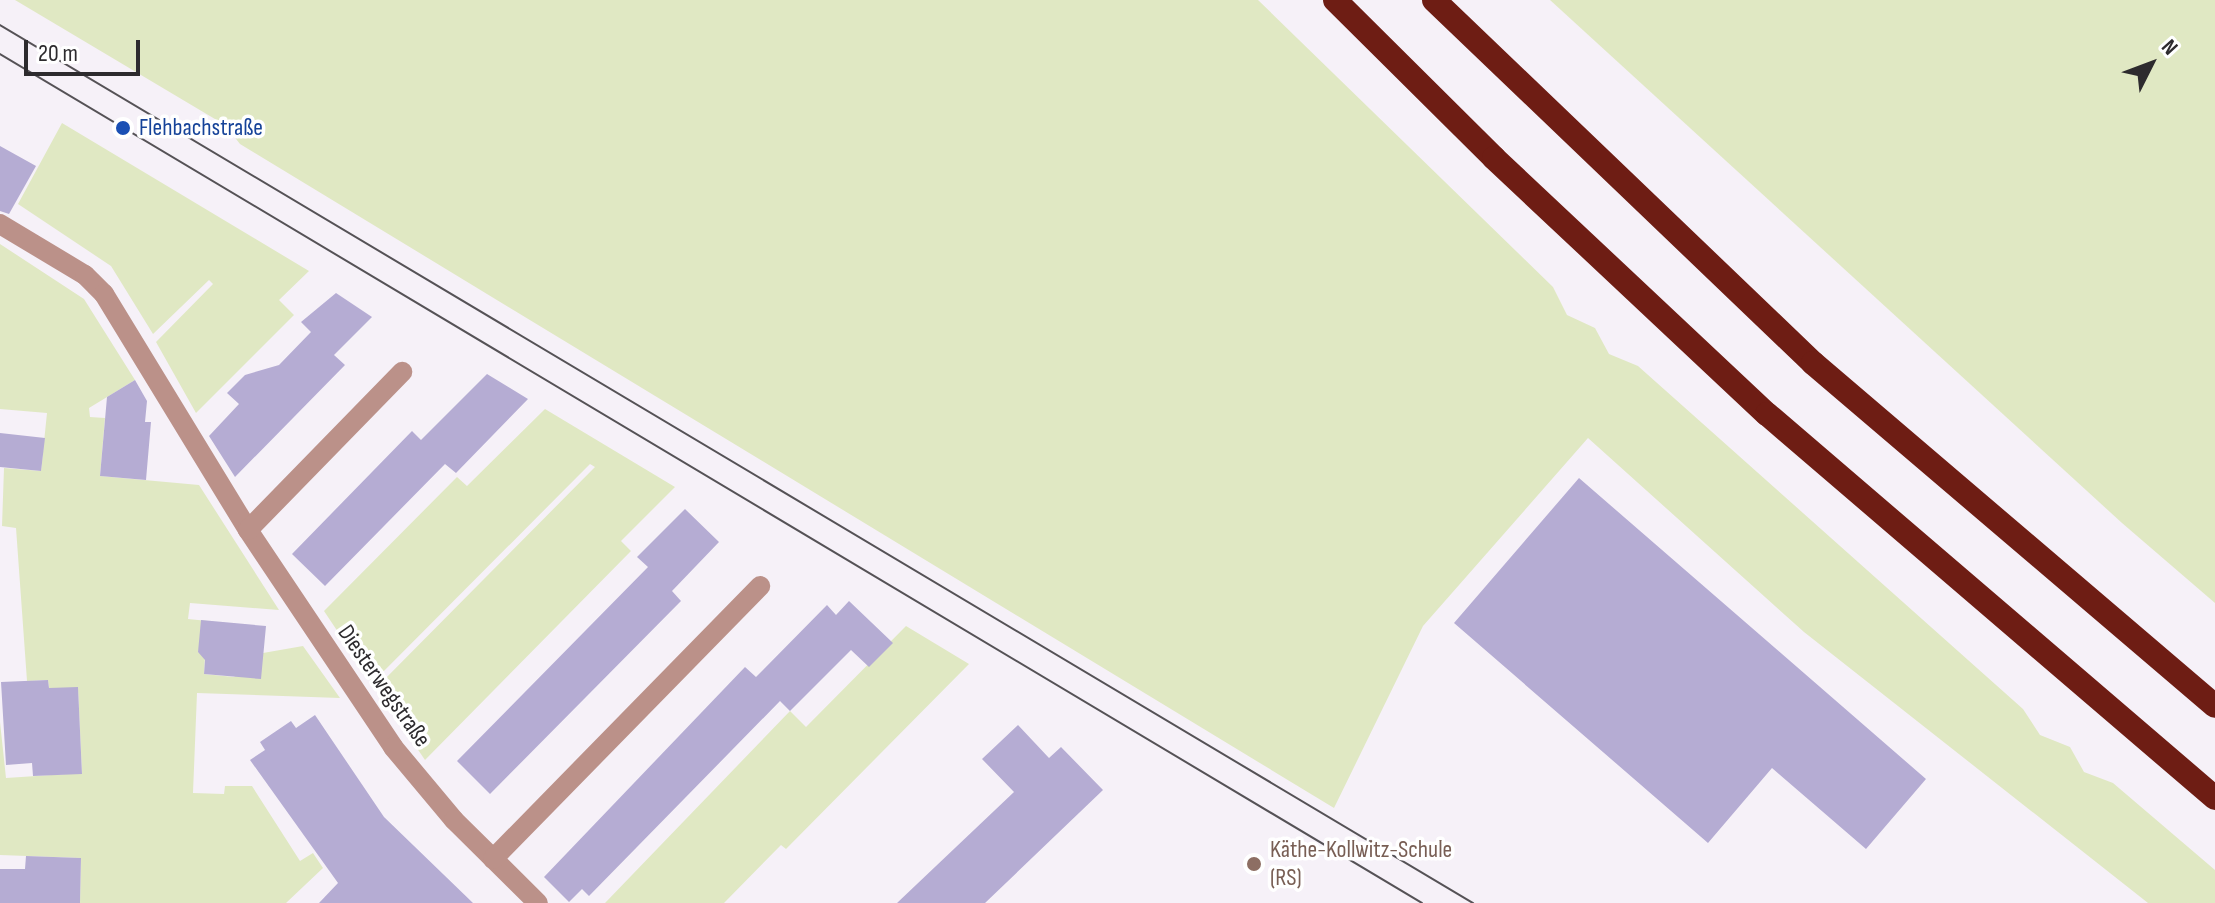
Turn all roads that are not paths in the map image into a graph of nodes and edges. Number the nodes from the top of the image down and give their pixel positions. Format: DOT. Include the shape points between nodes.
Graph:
graph roads {
  1 [pos="1335,0"];
  2 [pos="1434,0"];
  3 [pos="0,224"];
  4 [pos="402,372"];
  5 [pos="248,530"];
  6 [pos="760,586"];
  7 [pos="2215,706"];
  8 [pos="2215,798"];
  9 [pos="493,859"];
  10 [pos="538,903"];
  1 -- 8 [label="highway" via="1494,158 1767,414"];
  2 -- 7 [label="highway" via="1813,363"];
  3 -- 5 [label="street, Diesterwegstraße" via="85,275 104,294"];
  4 -- 5 [label="street"];
  5 -- 9 [label="street, Diesterwegstraße" via="419,783"];
  6 -- 9 [label="street"];
  9 -- 10 [label="street, Diesterwegstraße"];
}
